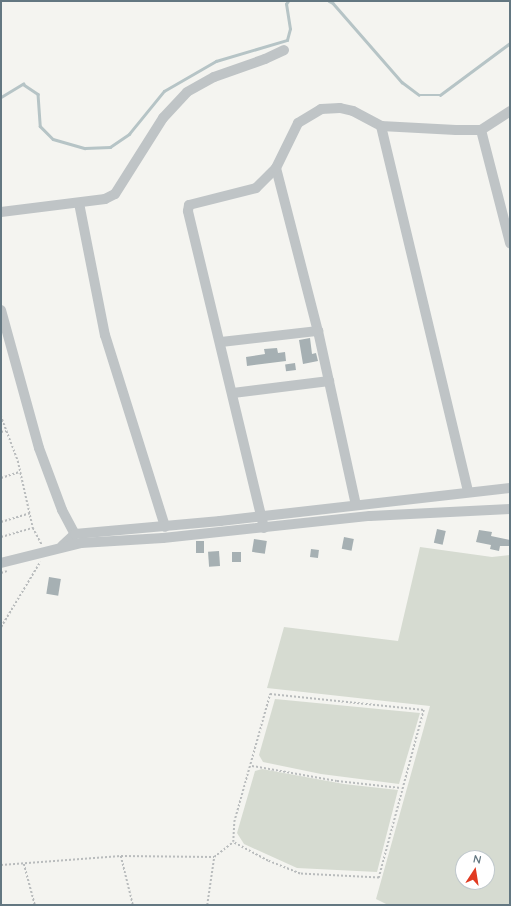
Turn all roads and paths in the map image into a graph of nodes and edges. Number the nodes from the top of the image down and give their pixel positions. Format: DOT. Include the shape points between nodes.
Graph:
graph roads {
  1 [pos="284,50"];
  2 [pos="510,111"];
  3 [pos="381,126"];
  4 [pos="482,130"];
  5 [pos="276,168"];
  6 [pos="79,203"];
  7 [pos="1,212"];
  8 [pos="510,243"];
  9 [pos="1,310"];
  10 [pos="318,331"];
  11 [pos="221,342"];
  12 [pos="329,381"];
  13 [pos="233,393"];
  14 [pos="1,416"];
  15 [pos="6,431"];
  16 [pos="1,432"];
  17 [pos="20,472"];
  18 [pos="1,478"];
  19 [pos="510,488"];
  20 [pos="468,492"];
  21 [pos="356,505"];
  22 [pos="510,509"];
  23 [pos="30,513"];
  24 [pos="261,517"];
  25 [pos="1,522"];
  26 [pos="165,527"];
  27 [pos="33,528"];
  28 [pos="264,528"];
  29 [pos="75,534"];
  30 [pos="1,537"];
  31 [pos="62,546"];
  32 [pos="46,551"];
  33 [pos="1,564"];
  34 [pos="1,628"];
  35 [pos="252,766"];
  36 [pos="401,788"];
  37 [pos="233,842"];
  38 [pos="121,856"];
  39 [pos="214,857"];
  40 [pos="24,864"];
  41 [pos="1,865"];
  42 [pos="35,905"];
  43 [pos="133,905"];
  44 [pos="206,905"];
  1 -- 6 [label="street" via="214,77 187,92 163,118 115,194 105,199"];
  2 -- 4 [label="street"];
  3 -- 4 [label="street"];
  3 -- 5 [label="street" via="352,111 340,108 321,109 298,123"];
  3 -- 20 [label="street"];
  4 -- 8 [label="street"];
  5 -- 10 [label="street"];
  5 -- 11 [label="street" via="256,188 217,200 193,203 188,207"];
  6 -- 7 [label="street"];
  6 -- 26 [label="street" via="105,335"];
  9 -- 29 [label="street" via="39,448 62,510"];
  10 -- 11 [label="street"];
  10 -- 12 [label="street"];
  11 -- 13 [label="street"];
  12 -- 13 [label="street"];
  12 -- 21 [label="street"];
  13 -- 24 [label="street"];
  14 -- 15 [label="path"];
  15 -- 16 [label="path"];
  15 -- 17 [label="path"];
  17 -- 18 [label="path"];
  17 -- 23 [label="path"];
  19 -- 20 [label="street"];
  20 -- 21 [label="street"];
  21 -- 24 [label="street"];
  22 -- 28 [label="street" via="370,516"];
  23 -- 25 [label="path"];
  23 -- 27 [label="path"];
  24 -- 26 [label="street"];
  24 -- 28 [label="street"];
  26 -- 29 [label="street"];
  27 -- 30 [label="path"];
  27 -- 32 [label="path"];
  28 -- 31 [label="street"];
  29 -- 31 [label="street"];
  31 -- 32 [label="street"];
  32 -- 33 [label="street"];
  32 -- 34 [label="path"];
  35 -- 36 [label="path" via="360,784"];
  35 -- 36 [label="path" via="270,694 424,710"];
  35 -- 37 [label="path" via="234,822"];
  36 -- 37 [label="path" via="379,878 300,874 268,861"];
  37 -- 39 [label="path"];
  38 -- 39 [label="path"];
  38 -- 40 [label="path"];
  38 -- 43 [label="path"];
  39 -- 44 [label="path"];
  40 -- 41 [label="path"];
  40 -- 42 [label="path"];
}
